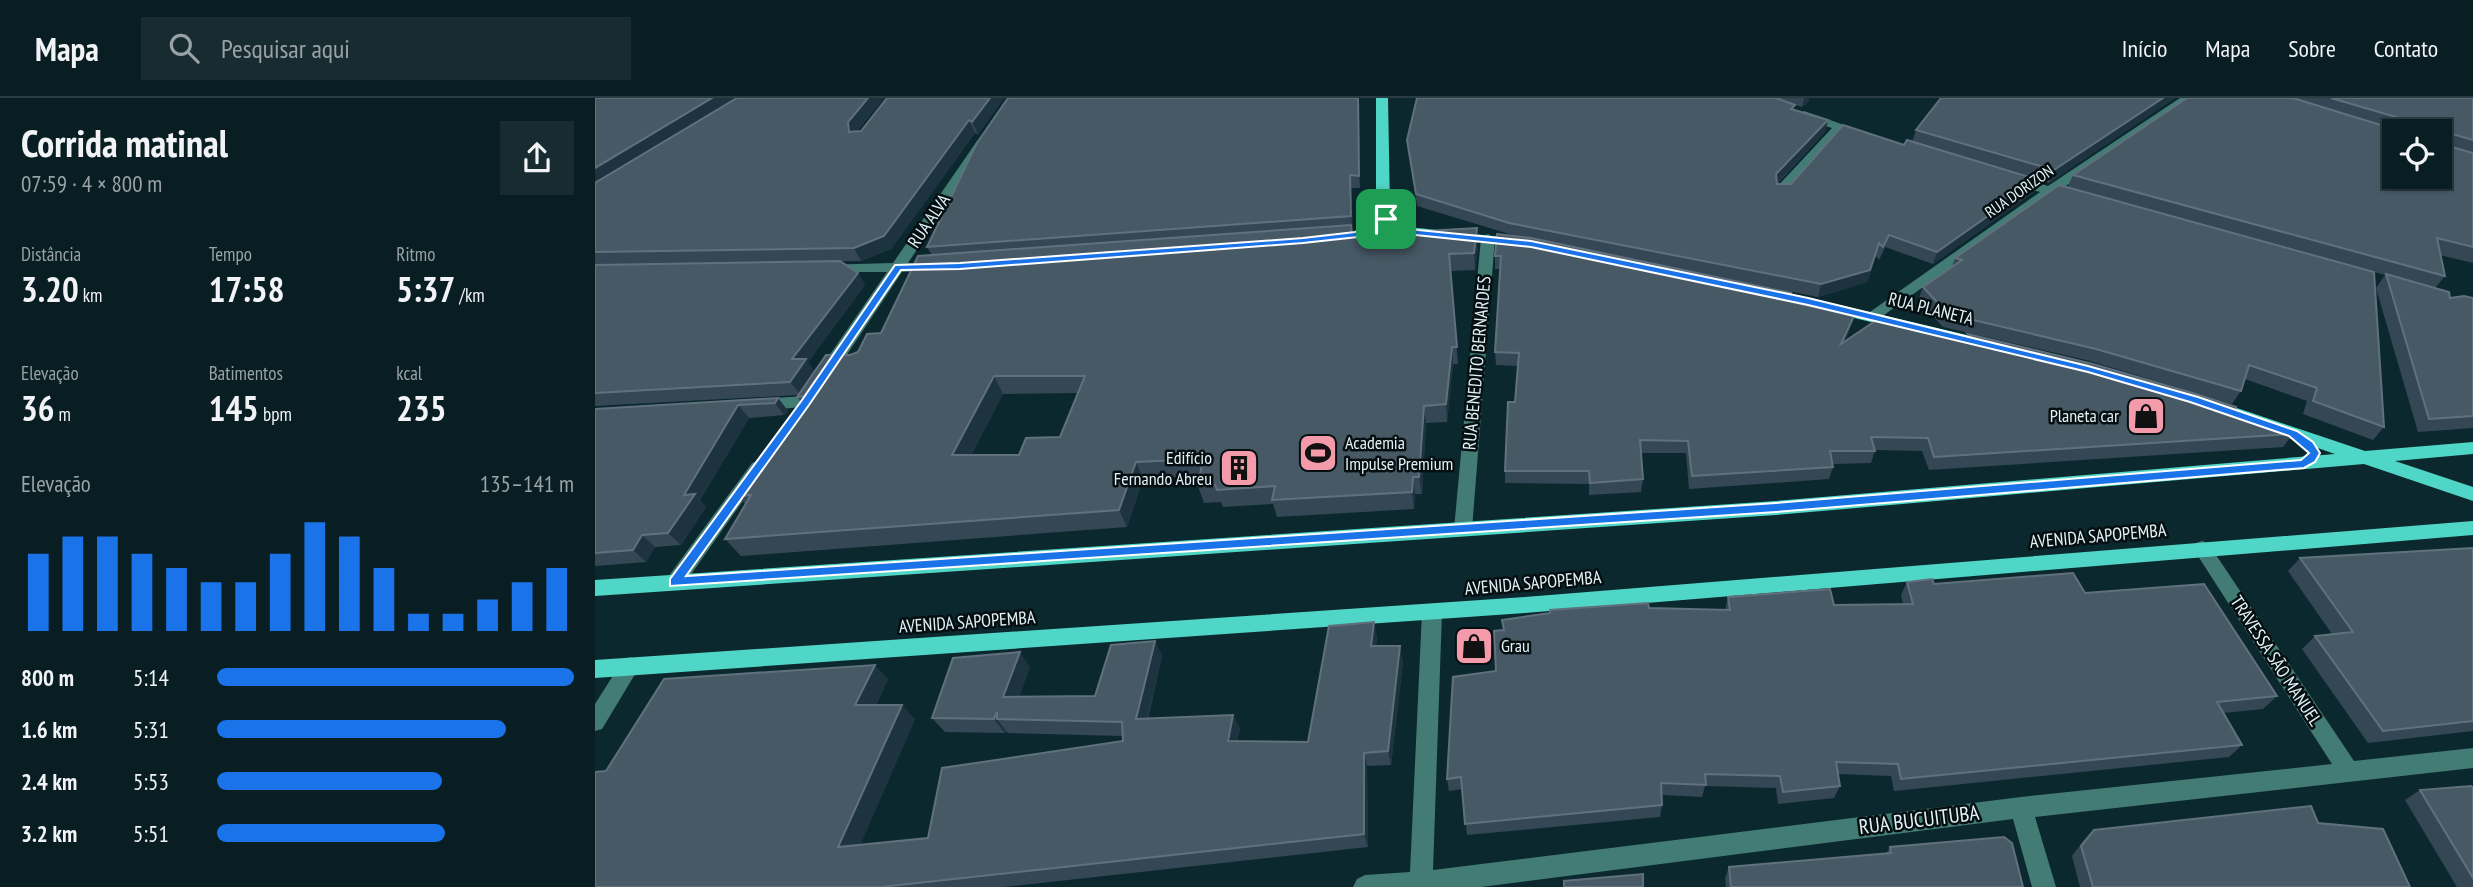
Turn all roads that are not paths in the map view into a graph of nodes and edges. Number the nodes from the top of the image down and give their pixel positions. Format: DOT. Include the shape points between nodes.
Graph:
graph roads {
  1 [pos="1382,98"];
  2 [pos="2188,98"];
  3 [pos="1789,110"];
  4 [pos="1840,126"];
  5 [pos="991,130"];
  6 [pos="1878,139"];
  7 [pos="2003,177"];
  8 [pos="2050,190"];
  9 [pos="1781,191"];
  10 [pos="2082,200"];
  11 [pos="1386,219"];
  12 [pos="1406,231"];
  13 [pos="1487,238"];
  14 [pos="1531,244"];
  15 [pos="948,266"];
  16 [pos="899,267"];
  17 [pos="816,268"];
  18 [pos="1755,291"];
  19 [pos="1872,317"];
  20 [pos="2007,349"];
  21 [pos="740,406"];
  22 [pos="2219,408"];
  23 [pos="2293,433"];
  24 [pos="2473,449"];
  25 [pos="765,458"];
  26 [pos="2368,458"];
  27 [pos="2304,464"];
  28 [pos="2473,494"];
  29 [pos="2473,528"];
  30 [pos="1463,529"];
  31 [pos="2202,548"];
  32 [pos="675,582"];
  33 [pos="595,588"];
  34 [pos="1431,612"];
  35 [pos="630,666"];
  36 [pos="595,669"];
  37 [pos="595,722"];
  38 [pos="2473,758"];
  39 [pos="2350,773"];
  40 [pos="2021,808"];
  41 [pos="1421,883"];
  42 [pos="1366,887"];
  43 [pos="2044,887"];
  1 -- 11 [label="main road"];
  2 -- 8 [label="street, RUA DORIZON"];
  3 -- 4 [label="street"];
  4 -- 6 [label="street"];
  4 -- 9 [label="street"];
  5 -- 16 [label="street, RUA ALVA"];
  7 -- 8 [label="street"];
  8 -- 10 [label="street"];
  8 -- 19 [label="street, RUA DORIZON"];
  11 -- 12 [label="main road"];
  11 -- 12 [label="street" via="1351,235"];
  12 -- 13 [label="main road"];
  13 -- 14 [label="main road"];
  13 -- 30 [label="street, RUA BENEDITO BERNARDES"];
  15 -- 16 [label="street"];
  16 -- 17 [label="street"];
  16 -- 21 [label="street, RUA ALVA" via="801,408"];
  18 -- 19 [label="main road, RUA PLANETA"];
  19 -- 20 [label="main road, RUA PLANETA"];
  22 -- 23 [label="main road"];
  23 -- 26 [label="main road"];
  23 -- 27 [label="main road" via="2314,453"];
  24 -- 26 [label="main road"];
  25 -- 32 [label="street"];
  26 -- 27 [label="main road"];
  26 -- 28 [label="main road"];
  27 -- 30 [label="main road"];
  29 -- 31 [label="main road, AVENIDA SAPOPEMBA"];
  30 -- 32 [label="main road"];
  31 -- 34 [label="main road, AVENIDA SAPOPEMBA"];
  31 -- 39 [label="street, TRAVESSA SÃO MANUEL"];
  32 -- 33 [label="main road"];
  34 -- 35 [label="main road, AVENIDA SAPOPEMBA"];
  34 -- 41 [label="street"];
  35 -- 36 [label="main road, AVENIDA SAPOPEMBA"];
  35 -- 37 [label="street"];
  38 -- 39 [label="street, RUA BUCUITUBA"];
  39 -- 40 [label="street, RUA BUCUITUBA"];
  40 -- 41 [label="street, RUA BUCUITUBA"];
  40 -- 43 [label="street"];
  41 -- 42 [label="street, RUA BUCUITUBA"];
}
